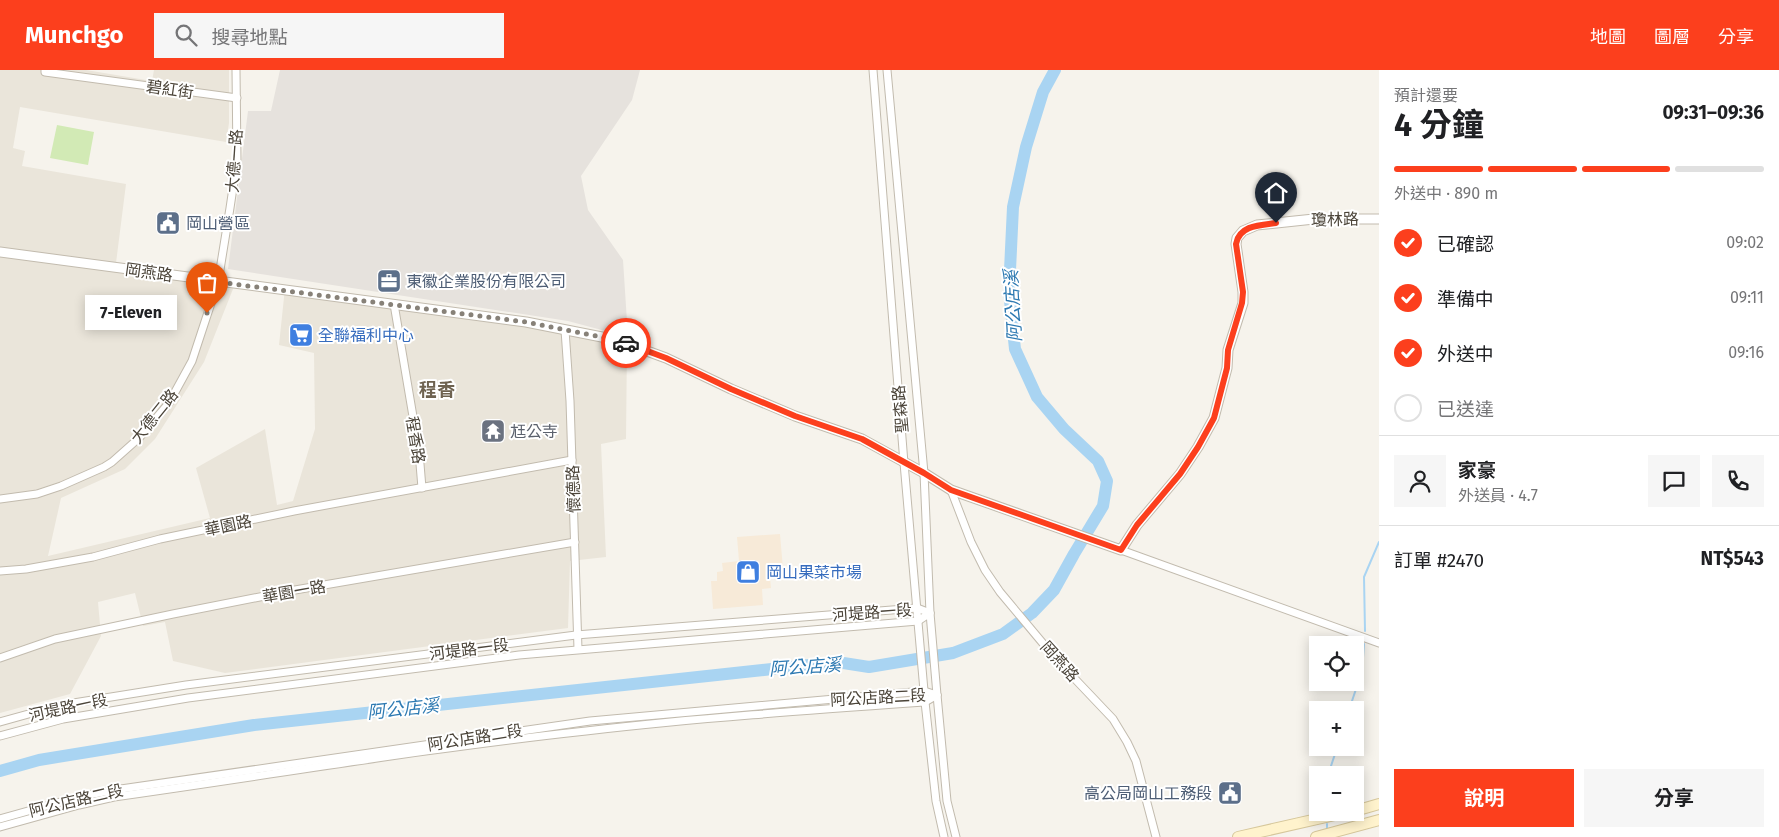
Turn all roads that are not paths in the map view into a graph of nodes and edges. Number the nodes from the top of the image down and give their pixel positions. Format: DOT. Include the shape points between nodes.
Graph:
graph roads {
  1 [pos="45,70"];
  2 [pos="236,70"];
  3 [pos="873,70"];
  4 [pos="888,70"];
  5 [pos="237,98"];
  6 [pos="1379,219"];
  7 [pos="0,252"];
  8 [pos="218,282"];
  9 [pos="394,304"];
  10 [pos="565,330"];
  11 [pos="572,460"];
  12 [pos="904,463"];
  13 [pos="924,473"];
  14 [pos="422,488"];
  15 [pos="951,490"];
  16 [pos="0,499"];
  17 [pos="575,542"];
  18 [pos="1121,550"];
  19 [pos="0,571"];
  20 [pos="916,608"];
  21 [pos="930,613"];
  22 [pos="918,624"];
  23 [pos="576,635"];
  24 [pos="1379,643"];
  25 [pos="578,648"];
  26 [pos="0,658"];
  27 [pos="924,691"];
  28 [pos="937,695"];
  29 [pos="925,702"];
  30 [pos="0,722"];
  31 [pos="0,736"];
  32 [pos="1379,804"];
  33 [pos="1364,808"];
  34 [pos="0,819"];
  35 [pos="1379,820"];
  36 [pos="1317,821"];
  37 [pos="1346,821"];
  38 [pos="0,827"];
  39 [pos="1346,829"];
  40 [pos="1269,834"];
  41 [pos="944,837"];
  42 [pos="956,837"];
  43 [pos="1156,837"];
  44 [pos="1238,837"];
  45 [pos="1316,837"];
  1 -- 5 [label="street, 碧紅街"];
  2 -- 5 [label="street, 大德一路"];
  3 -- 12 [label="street, 聖森路"];
  4 -- 13 [label="street, 聖森路"];
  5 -- 8 [label="street, 大德一路" via="237,161"];
  6 -- 18 [label="street, 瓊林路" via="1314,219 1257,225 1243,230 1236,244 1242,303 1214,418 1180,474 1137,525"];
  7 -- 8 [label="street, 岡燕路"];
  8 -- 9 [label="street, 岡燕路"];
  8 -- 16 [label="street, 大德二路" via="192,361 169,403 139,438 104,467 61,486 37,494"];
  9 -- 10 [label="street, 岡燕路"];
  9 -- 14 [label="street, 程香路"];
  10 -- 11 [label="street, 懷德路"];
  10 -- 12 [label="street, 岡燕路" via="616,340 666,358 795,416 862,439"];
  11 -- 14 [label="street, 華園路"];
  11 -- 17 [label="street, 懷德路"];
  12 -- 13 [label="street, 岡燕路"];
  12 -- 20 [label="street, 聖森路"];
  13 -- 15 [label="street, 岡燕路"];
  13 -- 21 [label="street, 聖森路"];
  14 -- 19 [label="street, 華園路" via="294,511 93,557"];
  15 -- 18 [label="street, 岡燕路"];
  15 -- 43 [label="street, 岡燕路" via="984,570 1036,635 1113,719 1122,734 1136,761"];
  17 -- 23 [label="street, 懷德路"];
  17 -- 26 [label="street, 華園一路" via="295,590 55,640"];
  18 -- 24 [label="street"];
  20 -- 21 [label="street, 河堤路一段"];
  20 -- 22 [label="street, 聖森路"];
  20 -- 23 [label="street, 河堤路一段"];
  21 -- 22 [label="street, 河堤路一段"];
  21 -- 28 [label="street, 聖森路"];
  22 -- 25 [label="street, 河堤路一段"];
  22 -- 27 [label="street, 聖森路"];
  23 -- 25 [label="street, 懷德路"];
  23 -- 30 [label="street, 河堤路一段" via="186,685 61,705"];
  25 -- 31 [label="street, 河堤路一段" via="188,698 63,719"];
  27 -- 28 [label="street, 阿公店路二段"];
  27 -- 29 [label="street, 聖森路"];
  27 -- 34 [label="street, 阿公店路二段" via="545,726 114,790"];
  28 -- 29 [label="street, 阿公店路二段"];
  28 -- 42 [label="street, 聖森路" via="947,801"];
  29 -- 38 [label="street, 阿公店路二段" via="801,710 585,731 443,750 114,797"];
  29 -- 41 [label="street, 聖森路" via="936,802"];
  32 -- 33 [label="main road"];
  35 -- 39 [label="main road"];
  36 -- 40 [label="main road"];
  37 -- 39 [label="main road"];
  39 -- 45 [label="main road"];
  40 -- 44 [label="main road"];
}
